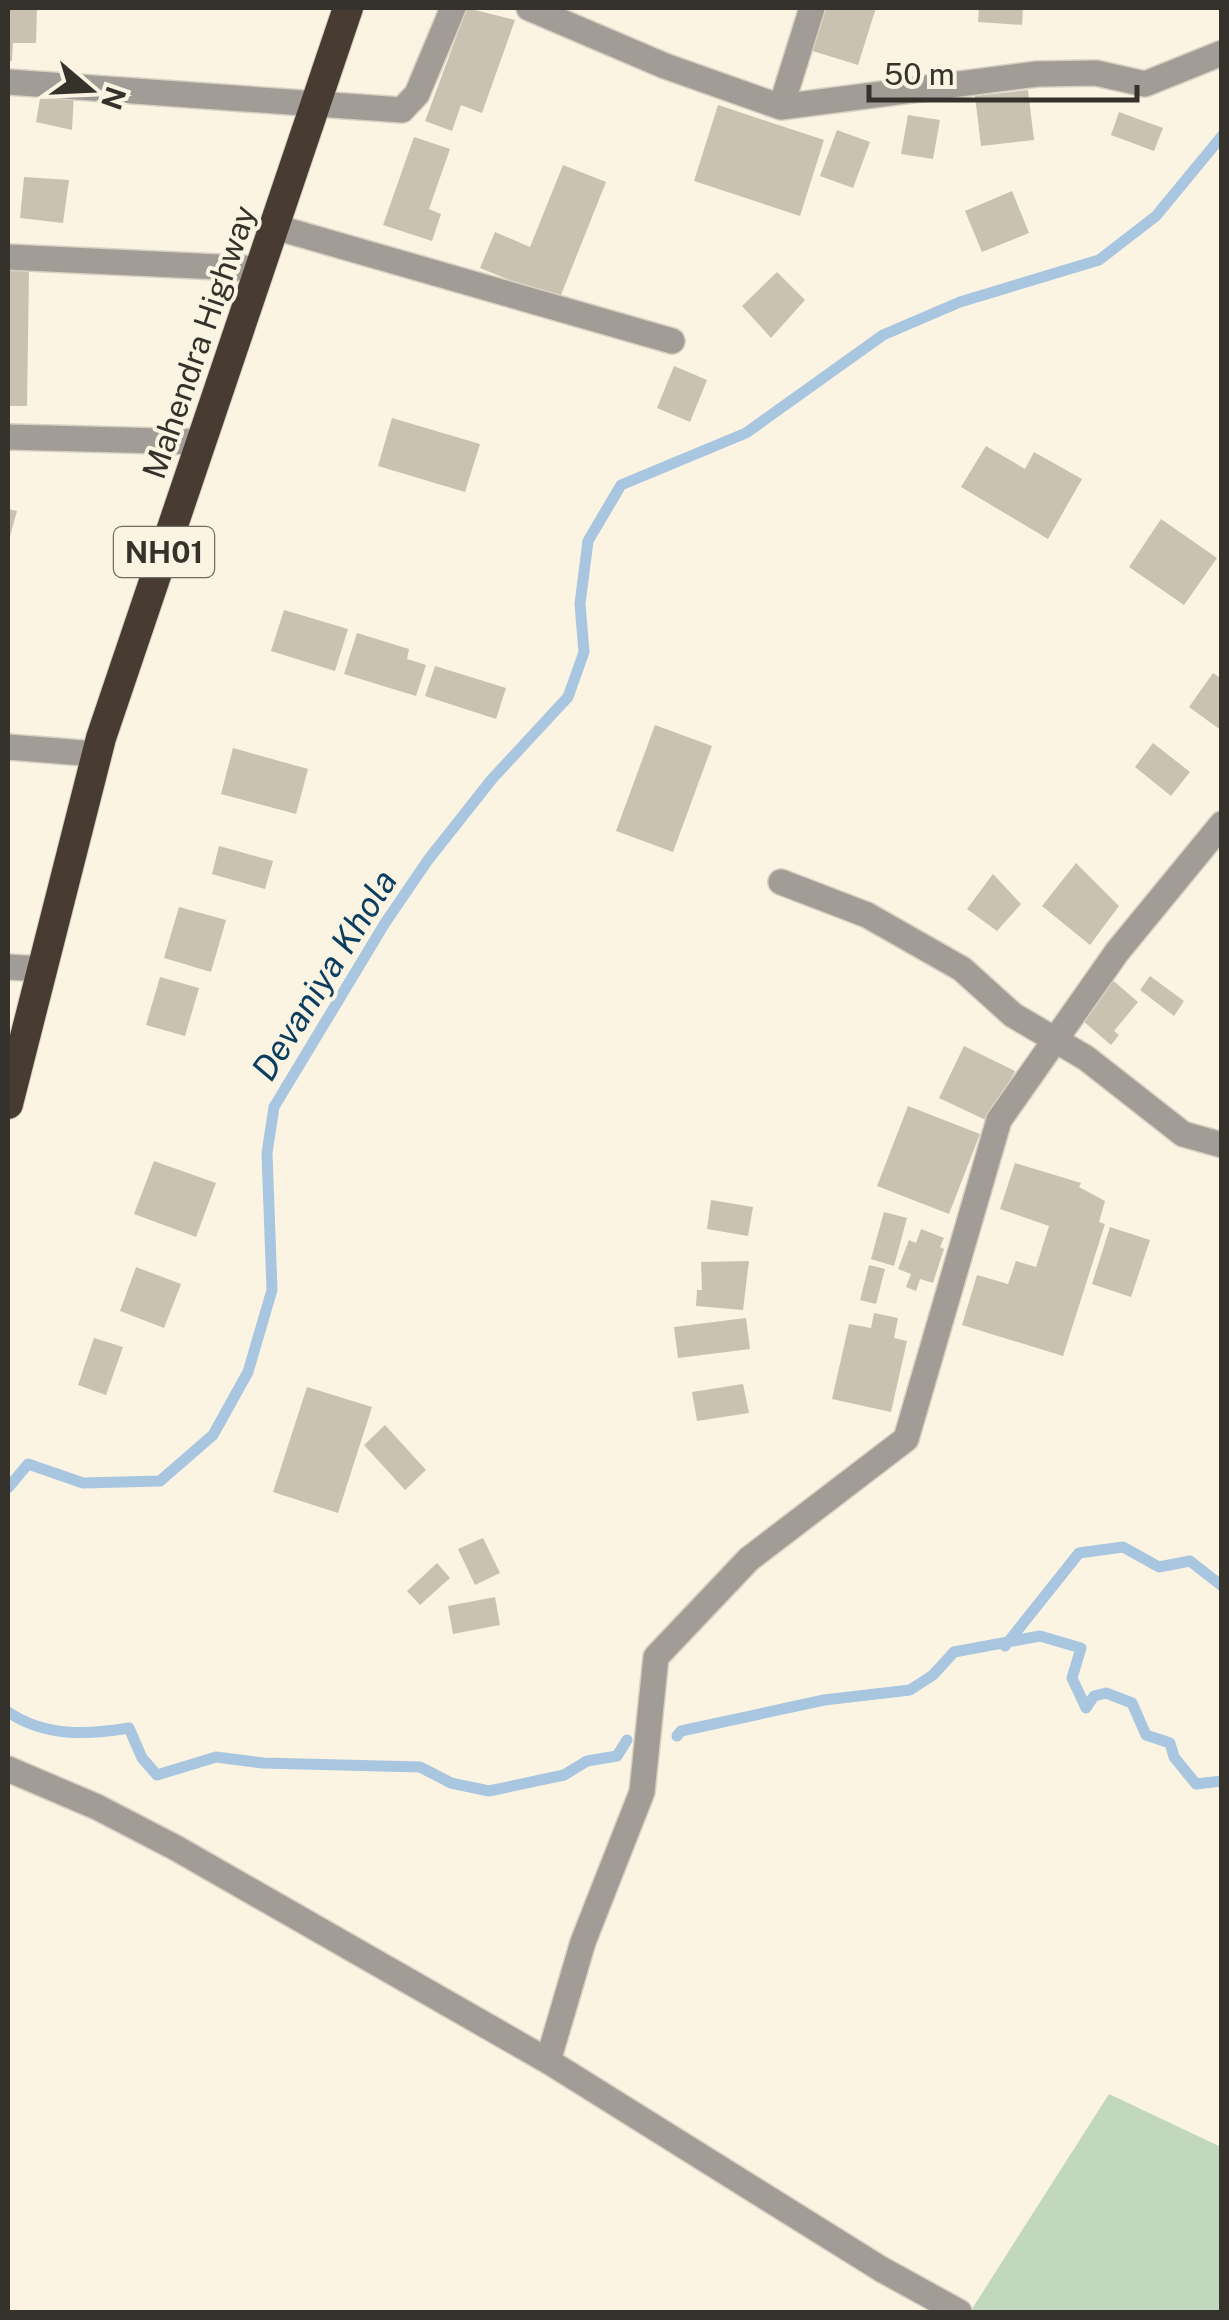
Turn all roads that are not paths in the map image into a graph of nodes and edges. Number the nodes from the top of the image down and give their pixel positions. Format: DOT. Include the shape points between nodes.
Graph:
graph roads {
  1 [pos="348,8"];
  2 [pos="453,8"];
  3 [pos="529,8"];
  4 [pos="812,8"];
  5 [pos="1222,52"];
  6 [pos="8,82"];
  7 [pos="316,104"];
  8 [pos="781,106"];
  9 [pos="275,227"];
  10 [pos="8,257"];
  11 [pos="260,269"];
  12 [pos="672,341"];
  13 [pos="8,438"];
  14 [pos="201,442"];
  15 [pos="8,747"];
  16 [pos="96,754"];
  17 [pos="1222,824"];
  18 [pos="781,882"];
  19 [pos="8,966"];
  20 [pos="42,969"];
  21 [pos="1054,1040"];
  22 [pos="8,1104"];
  23 [pos="1222,1145"];
  24 [pos="8,1770"];
  25 [pos="548,2062"];
  26 [pos="959,2312"];
  1 -- 7 [label="highway, Mahendra Highway / NH01"];
  2 -- 7 [label="street" via="417,94 402,110"];
  3 -- 8 [label="street"];
  4 -- 8 [label="street"];
  5 -- 8 [label="street" via="1144,84 1096,73 1037,74"];
  6 -- 7 [label="street"];
  7 -- 9 [label="highway, Mahendra Highway / NH01"];
  9 -- 11 [label="highway, Mahendra Highway / NH01"];
  9 -- 12 [label="street"];
  10 -- 11 [label="street"];
  11 -- 14 [label="highway, Mahendra Highway / NH01"];
  13 -- 14 [label="street"];
  14 -- 16 [label="highway, Mahendra Highway / NH01"];
  15 -- 16 [label="street"];
  16 -- 20 [label="highway, Mahendra Highway / NH01"];
  17 -- 21 [label="street"];
  18 -- 21 [label="street" via="867,916 962,969 1012,1014"];
  19 -- 20 [label="street"];
  20 -- 22 [label="highway, Mahendra Highway / NH01"];
  21 -- 23 [label="street" via="1183,1134"];
  21 -- 25 [label="street" via="999,1120 906,1439 749,1559 656,1657 642,1792 583,1942"];
  24 -- 25 [label="street" via="176,1848"];
  25 -- 26 [label="street"];
}
